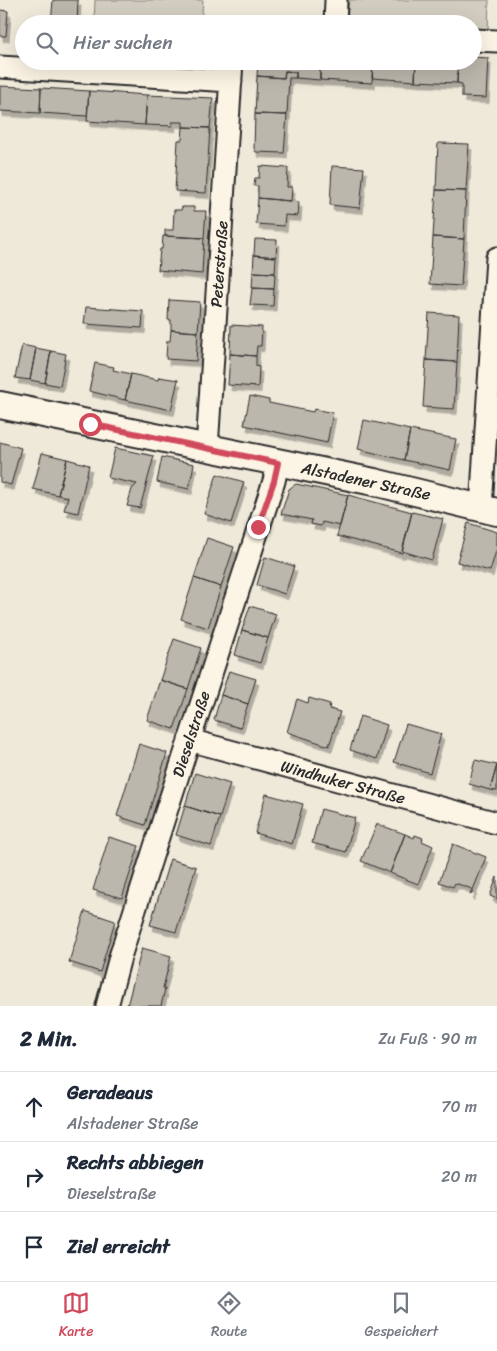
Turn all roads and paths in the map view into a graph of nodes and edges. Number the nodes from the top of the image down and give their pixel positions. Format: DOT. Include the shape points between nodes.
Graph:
graph roads {
  1 [pos="336,0"];
  2 [pos="335,15"];
  3 [pos="482,40"];
  4 [pos="497,41"];
  5 [pos="0,67"];
  6 [pos="15,67"];
  7 [pos="174,70"];
  8 [pos="232,71"];
  9 [pos="497,258"];
  10 [pos="0,405"];
  11 [pos="207,448"];
  12 [pos="278,463"];
  13 [pos="489,510"];
  14 [pos="189,740"];
  15 [pos="497,823"];
  16 [pos="106,1006"];
  1 -- 2 [label="street"];
  3 -- 4 [label="street"];
  5 -- 6 [label="street"];
  7 -- 8 [label="street"];
  8 -- 11 [label="street, Peterstraße"];
  9 -- 13 [label="street"];
  10 -- 11 [label="street, Alstadener Straße"];
  11 -- 12 [label="street, Alstadener Straße"];
  12 -- 13 [label="street, Alstadener Straße"];
  12 -- 14 [label="street, Dieselstraße"];
  14 -- 15 [label="street, Windhuker Straße"];
  14 -- 16 [label="street, Dieselstraße"];
}
